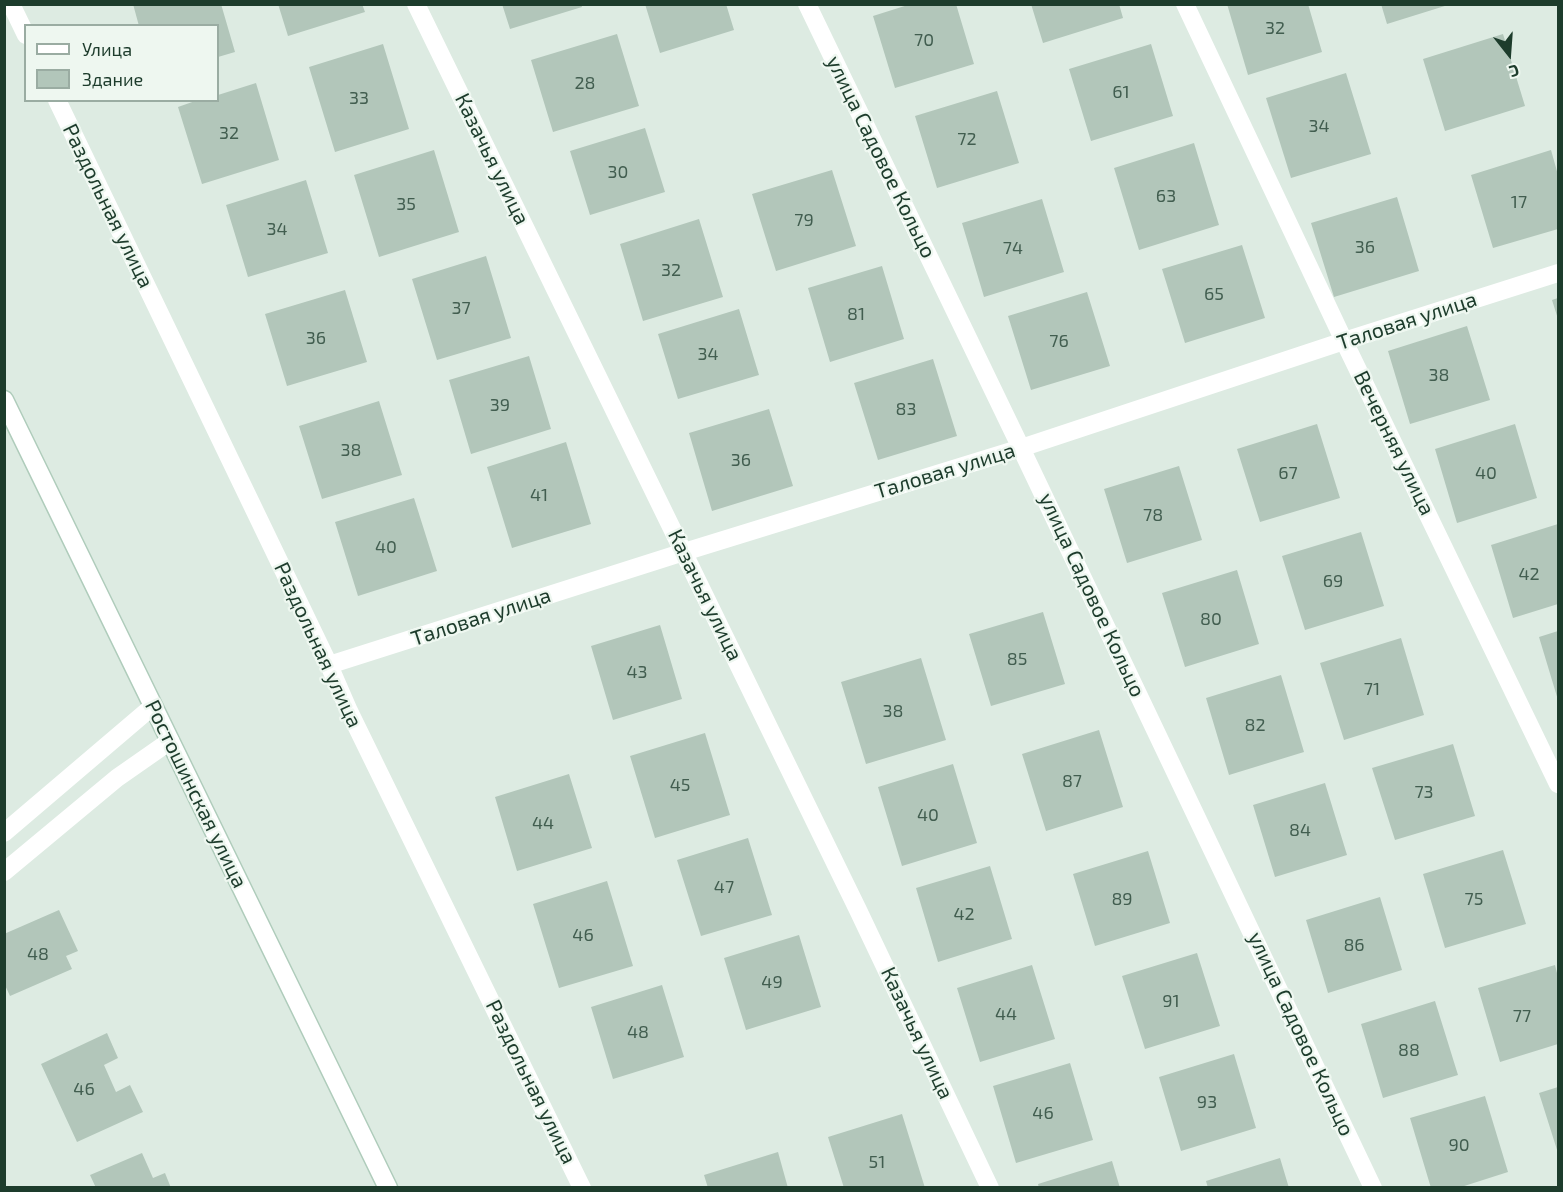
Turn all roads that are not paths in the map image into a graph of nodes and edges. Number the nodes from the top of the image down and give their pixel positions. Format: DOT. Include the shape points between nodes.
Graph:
graph roads {
  1 [pos="11,4"];
  2 [pos="416,4"];
  3 [pos="807,4"];
  4 [pos="1185,4"];
  5 [pos="24,30"];
  6 [pos="58,102"];
  7 [pos="1558,273"];
  8 [pos="1344,341"];
  9 [pos="4,400"];
  10 [pos="1021,448"];
  11 [pos="684,552"];
  12 [pos="329,665"];
  13 [pos="153,706"];
  14 [pos="170,741"];
  15 [pos="1558,784"];
  16 [pos="4,833"];
  17 [pos="4,872"];
  18 [pos="388,1188"];
  19 [pos="582,1188"];
  20 [pos="990,1188"];
  21 [pos="1373,1188"];
  1 -- 5 [label="street"];
  2 -- 11 [label="street, Казачья улица"];
  3 -- 10 [label="street, улица Садовое Кольцо"];
  4 -- 8 [label="street, Вечерняя улица"];
  6 -- 12 [label="street, Раздольная улица"];
  7 -- 8 [label="street, Таловая улица"];
  8 -- 10 [label="street, Таловая улица"];
  8 -- 15 [label="street, Вечерняя улица"];
  9 -- 13 [label="street, Ростошинская улица"];
  10 -- 11 [label="street, Таловая улица"];
  10 -- 21 [label="street, улица Садовое Кольцо"];
  11 -- 12 [label="street, Таловая улица"];
  11 -- 20 [label="street, Казачья улица"];
  12 -- 19 [label="street, Раздольная улица"];
  13 -- 14 [label="street, Ростошинская улица"];
  13 -- 16 [label="street"];
  14 -- 17 [label="street" via="117,778"];
  14 -- 18 [label="street, Ростошинская улица"];
}
